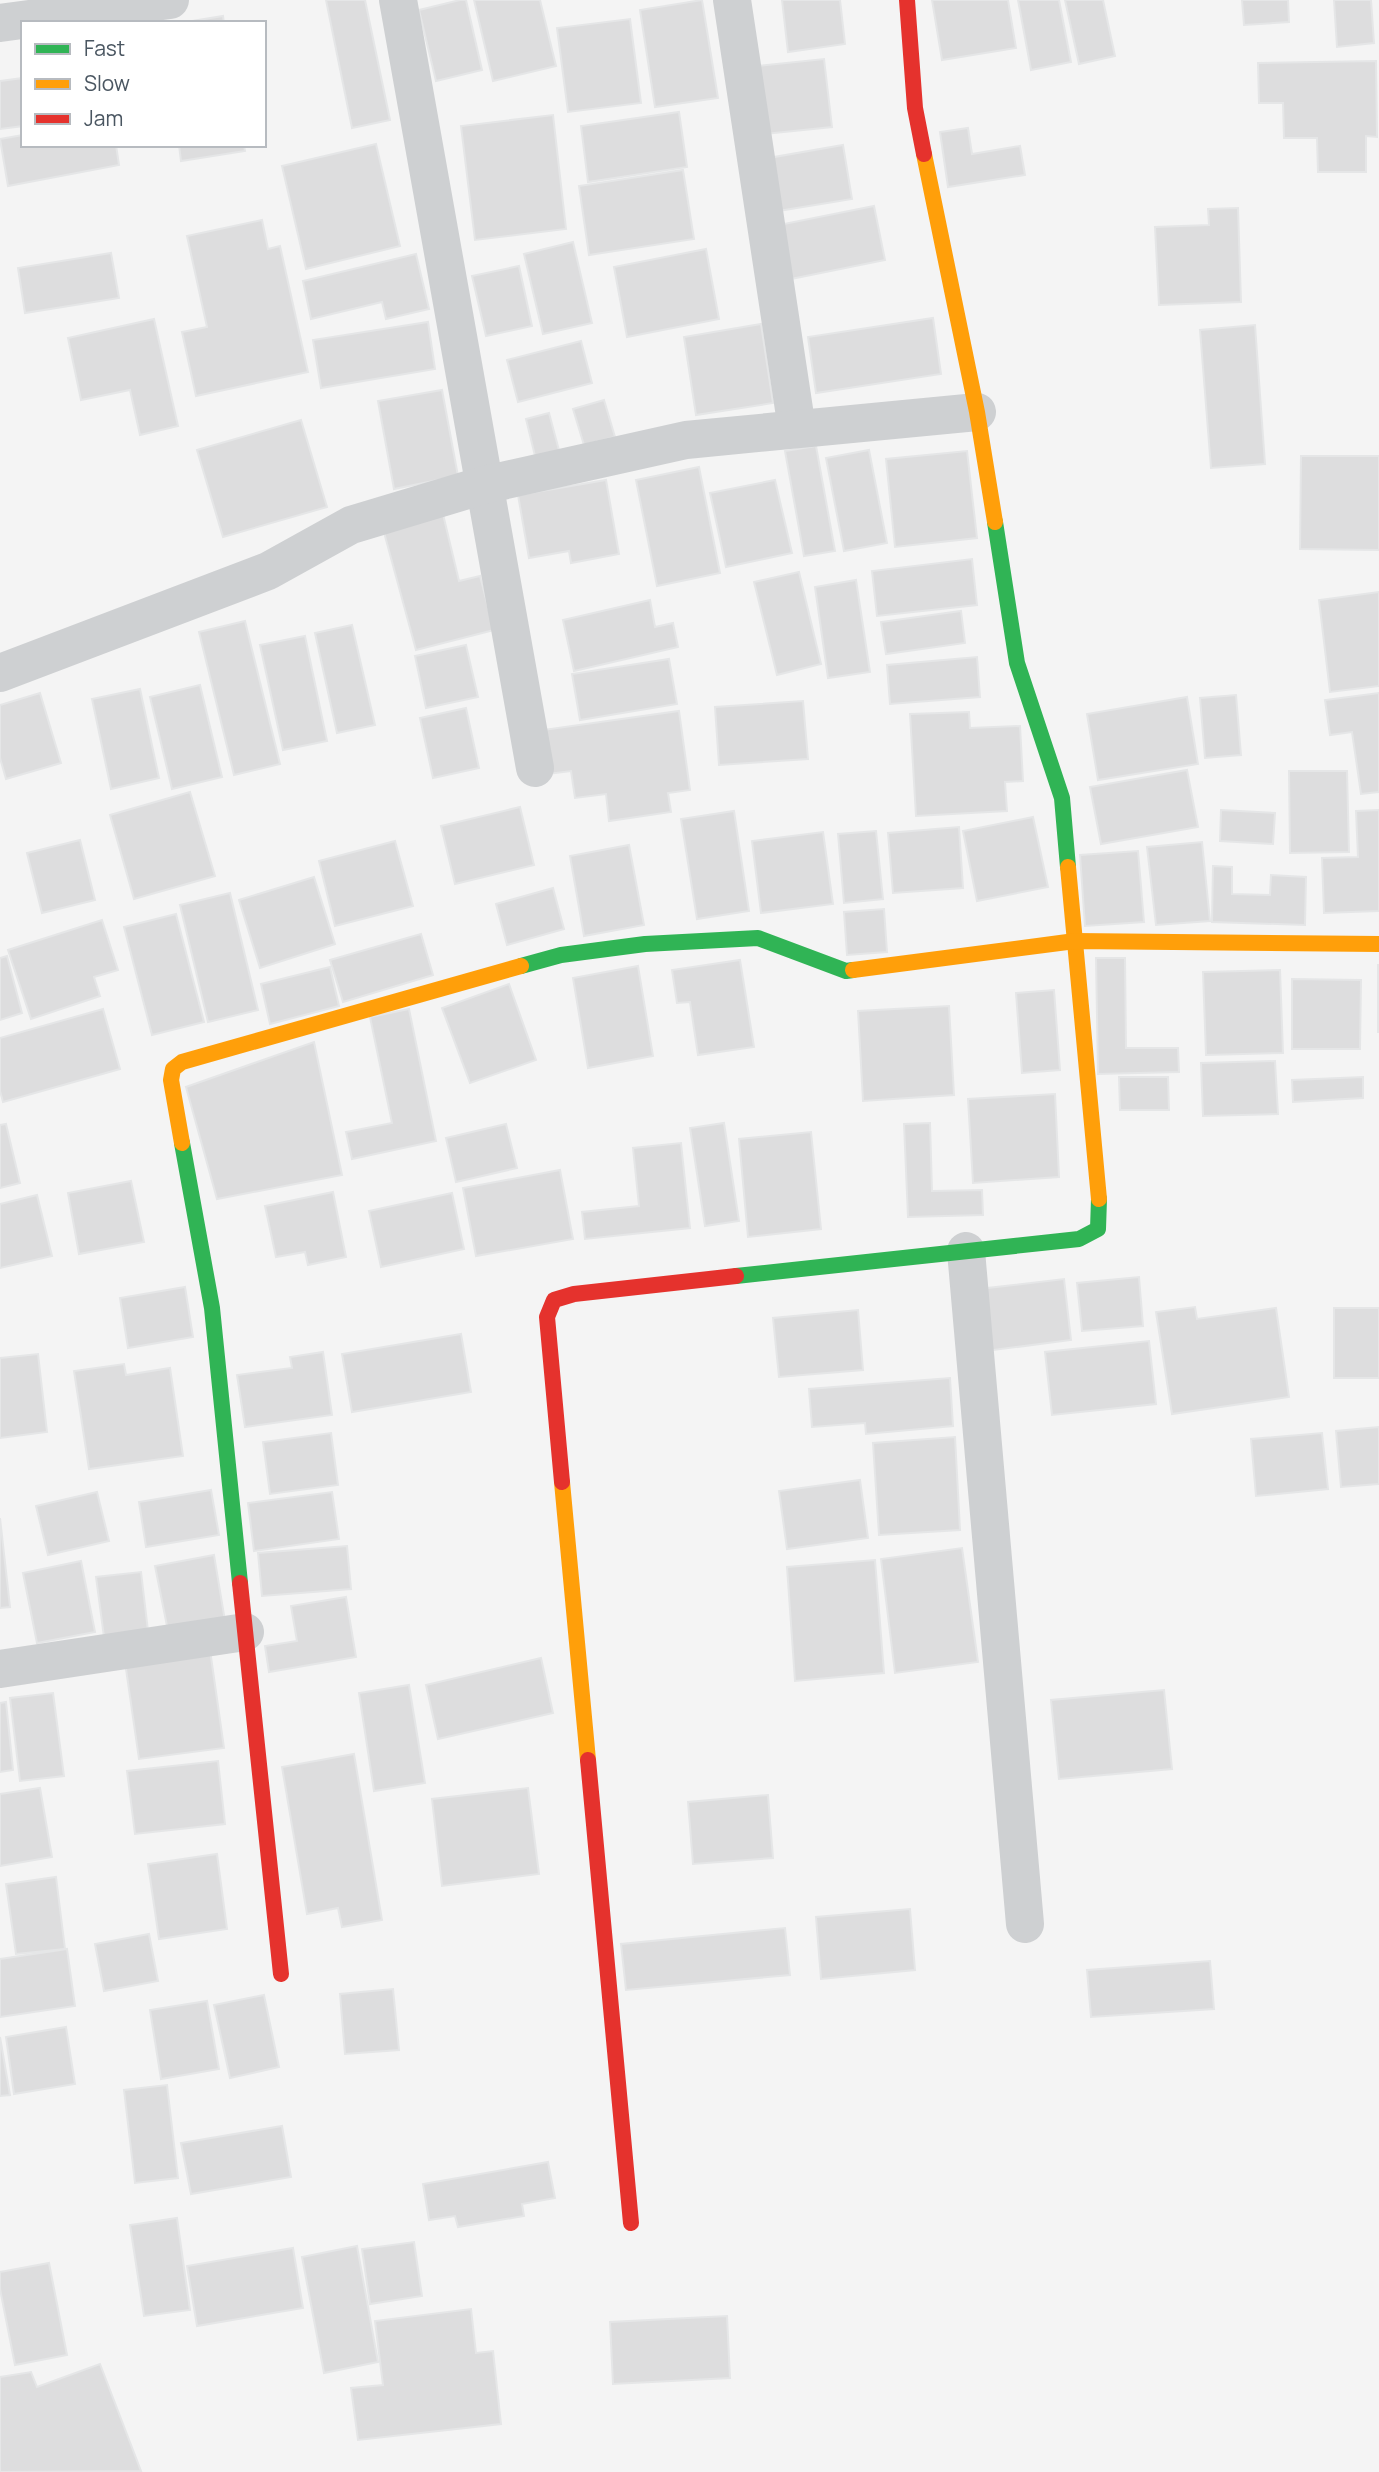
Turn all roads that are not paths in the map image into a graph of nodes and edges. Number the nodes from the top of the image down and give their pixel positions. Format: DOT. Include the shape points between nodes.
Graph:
graph roads {
  1 [pos="166,0"];
  2 [pos="398,0"];
  3 [pos="732,0"];
  4 [pos="907,0"];
  5 [pos="0,23"];
  6 [pos="976,412"];
  7 [pos="797,429"];
  8 [pos="484,485"];
  9 [pos="0,673"];
  10 [pos="535,768"];
  11 [pos="1076,941"];
  12 [pos="1379,944"];
  13 [pos="966,1251"];
  14 [pos="245,1632"];
  15 [pos="0,1669"];
  16 [pos="1025,1924"];
  17 [pos="281,1974"];
  18 [pos="631,2223"];
  1 -- 5 [label="street"];
  2 -- 8 [label="street"];
  3 -- 7 [label="street"];
  4 -- 6 [label="street" via="915,108"];
  6 -- 7 [label="street"];
  6 -- 11 [label="street" via="1017,663 1062,798"];
  7 -- 8 [label="street" via="686,440"];
  8 -- 9 [label="street" via="351,525 268,571"];
  8 -- 10 [label="street"];
  11 -- 12 [label="street"];
  11 -- 13 [label="street" via="1100,1206 1098,1228 1079,1239"];
  11 -- 14 [label="street" via="846,971 758,939 645,944 561,955 183,1062 173,1069 171,1080 212,1308"];
  13 -- 16 [label="street"];
  13 -- 18 [label="street" via="574,1294 554,1300 547,1317"];
  14 -- 15 [label="street"];
  14 -- 17 [label="street"];
}
